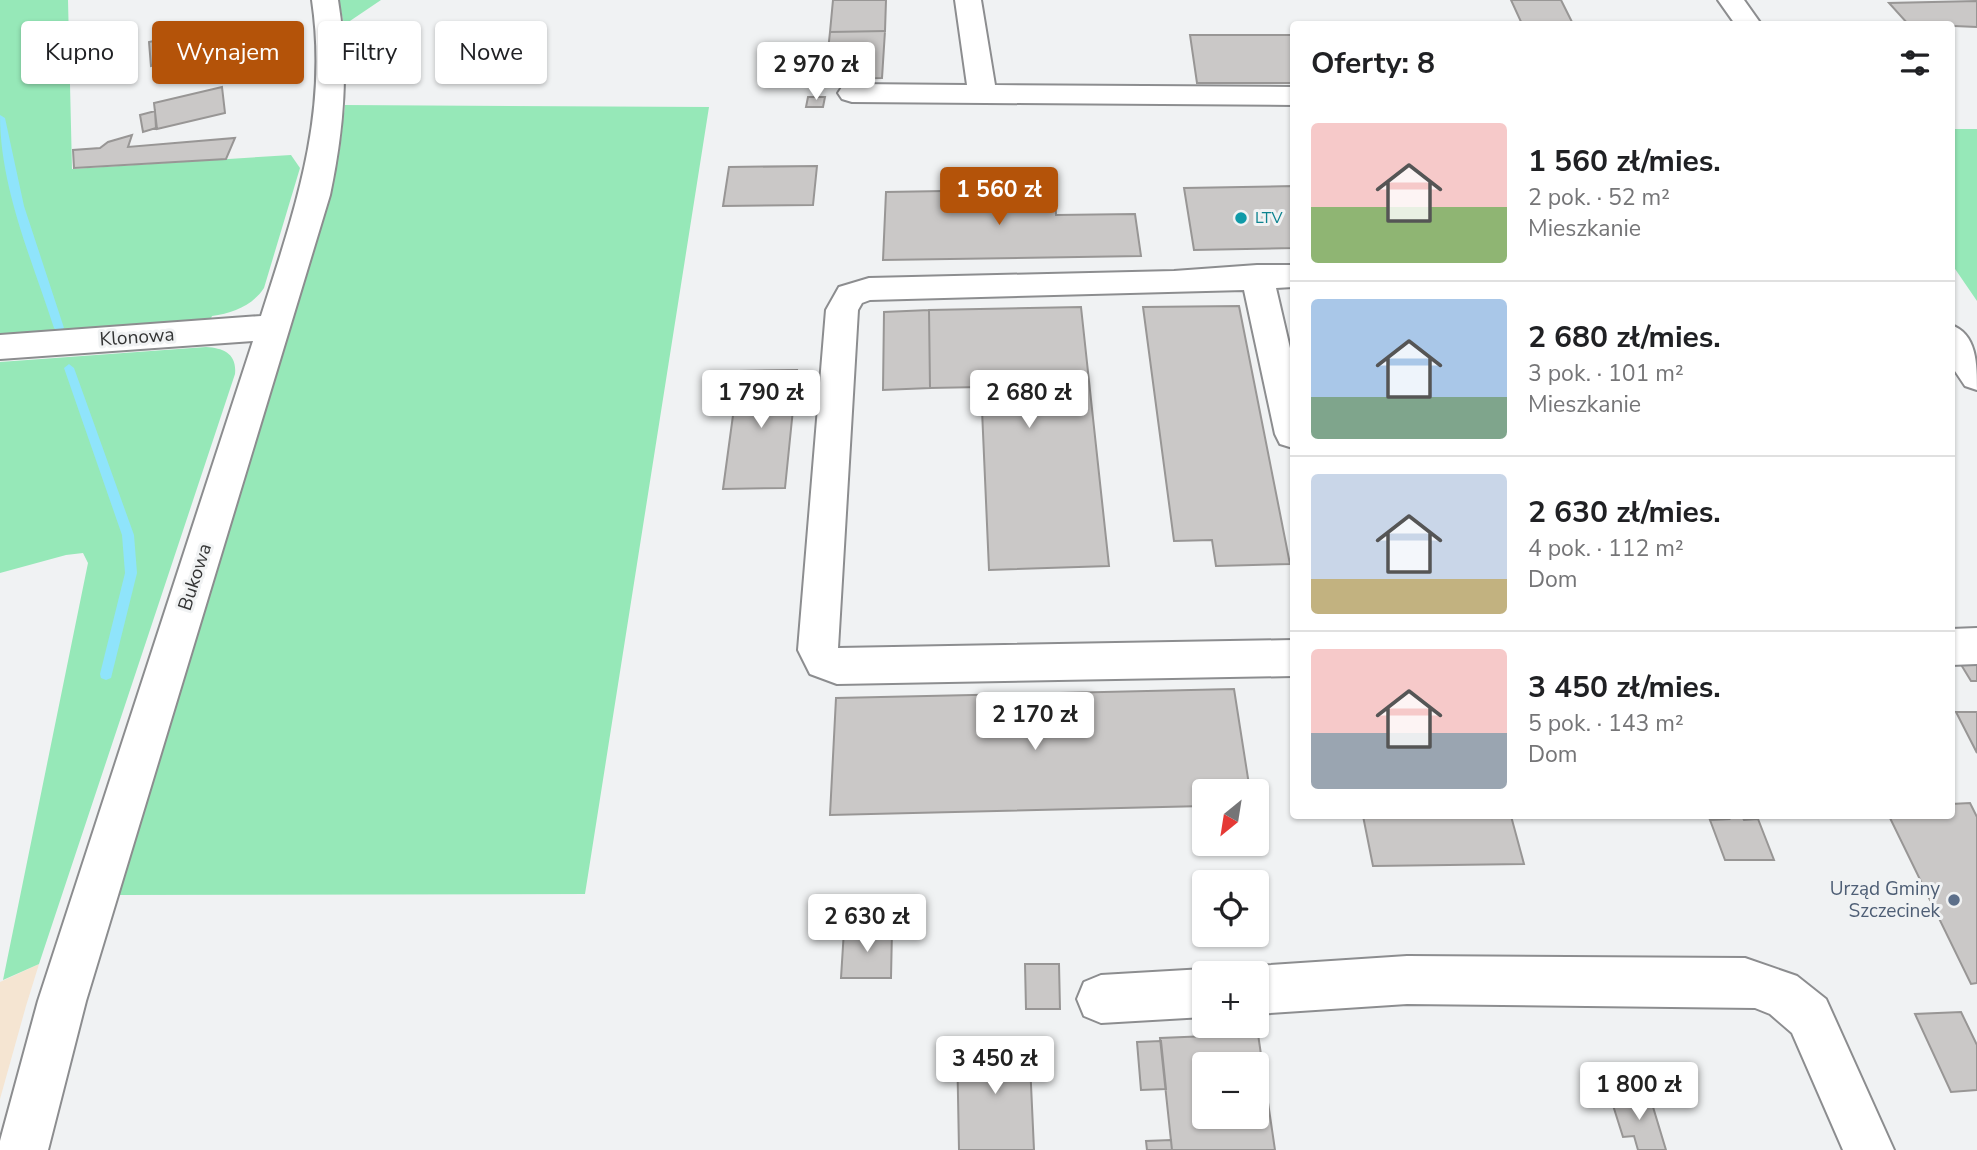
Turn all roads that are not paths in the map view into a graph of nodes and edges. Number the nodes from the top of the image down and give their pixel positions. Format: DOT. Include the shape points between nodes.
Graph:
graph roads {
  1 [pos="326,0"];
  2 [pos="968,0"];
  3 [pos="1731,0"];
  4 [pos="1746,21"];
  5 [pos="852,93"];
  6 [pos="982,94"];
  7 [pos="1290,96"];
  8 [pos="1257,276"];
  9 [pos="1290,276"];
  10 [pos="275,327"];
  11 [pos="1955,343"];
  12 [pos="0,346"];
  13 [pos="1977,377"];
  14 [pos="1290,422"];
  15 [pos="1977,646"];
  16 [pos="1955,647"];
  17 [pos="1290,658"];
  18 [pos="1269,988"];
  19 [pos="1192,994"];
  20 [pos="1101,999"];
  21 [pos="23,1150"];
  22 [pos="1869,1150"];
  1 -- 10 [label="street, Bukowa" via="332,36 326,150"];
  2 -- 6 [label="street"];
  3 -- 4 [label="street"];
  5 -- 6 [label="street"];
  6 -- 7 [label="street"];
  8 -- 9 [label="street"];
  8 -- 14 [label="street"];
  8 -- 17 [label="street" via="869,289 850,295 842,310 818,650 824,661 837,666"];
  10 -- 12 [label="street, Klonowa"];
  10 -- 21 [label="street, Bukowa" via="62,1001"];
  11 -- 13 [label="street"];
  15 -- 16 [label="street"];
  18 -- 22 [label="street" via="1407,980 1745,982 1770,986 1793,999 1809,1016"];
  19 -- 20 [label="street"];
}
